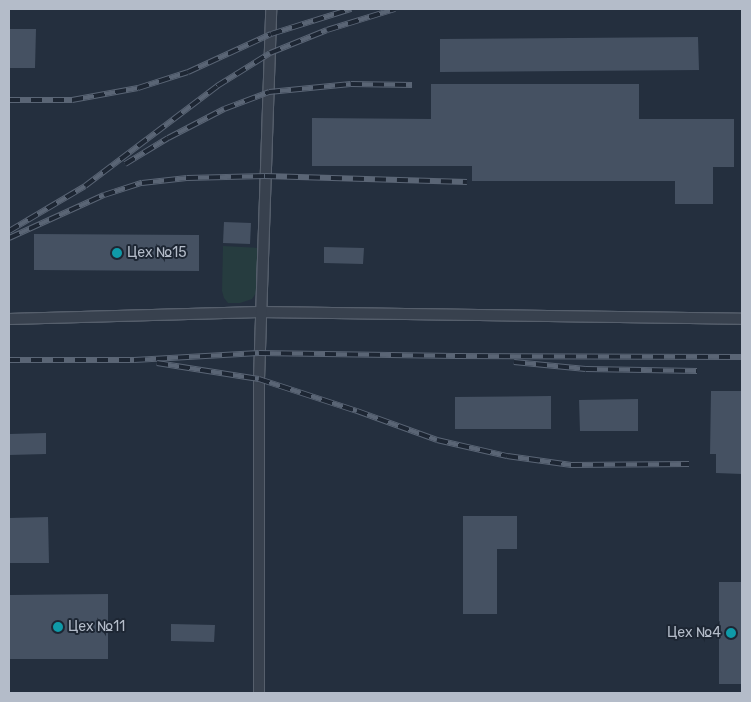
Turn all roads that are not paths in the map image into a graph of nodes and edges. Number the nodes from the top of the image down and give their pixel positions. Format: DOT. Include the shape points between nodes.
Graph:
graph roads {
  1 [pos="271,9"];
  2 [pos="260,312"];
  3 [pos="9,319"];
  4 [pos="742,319"];
  5 [pos="259,693"];
  1 -- 2 [label="lane"];
  2 -- 3 [label="lane"];
  2 -- 4 [label="lane"];
  2 -- 5 [label="lane"];
}
